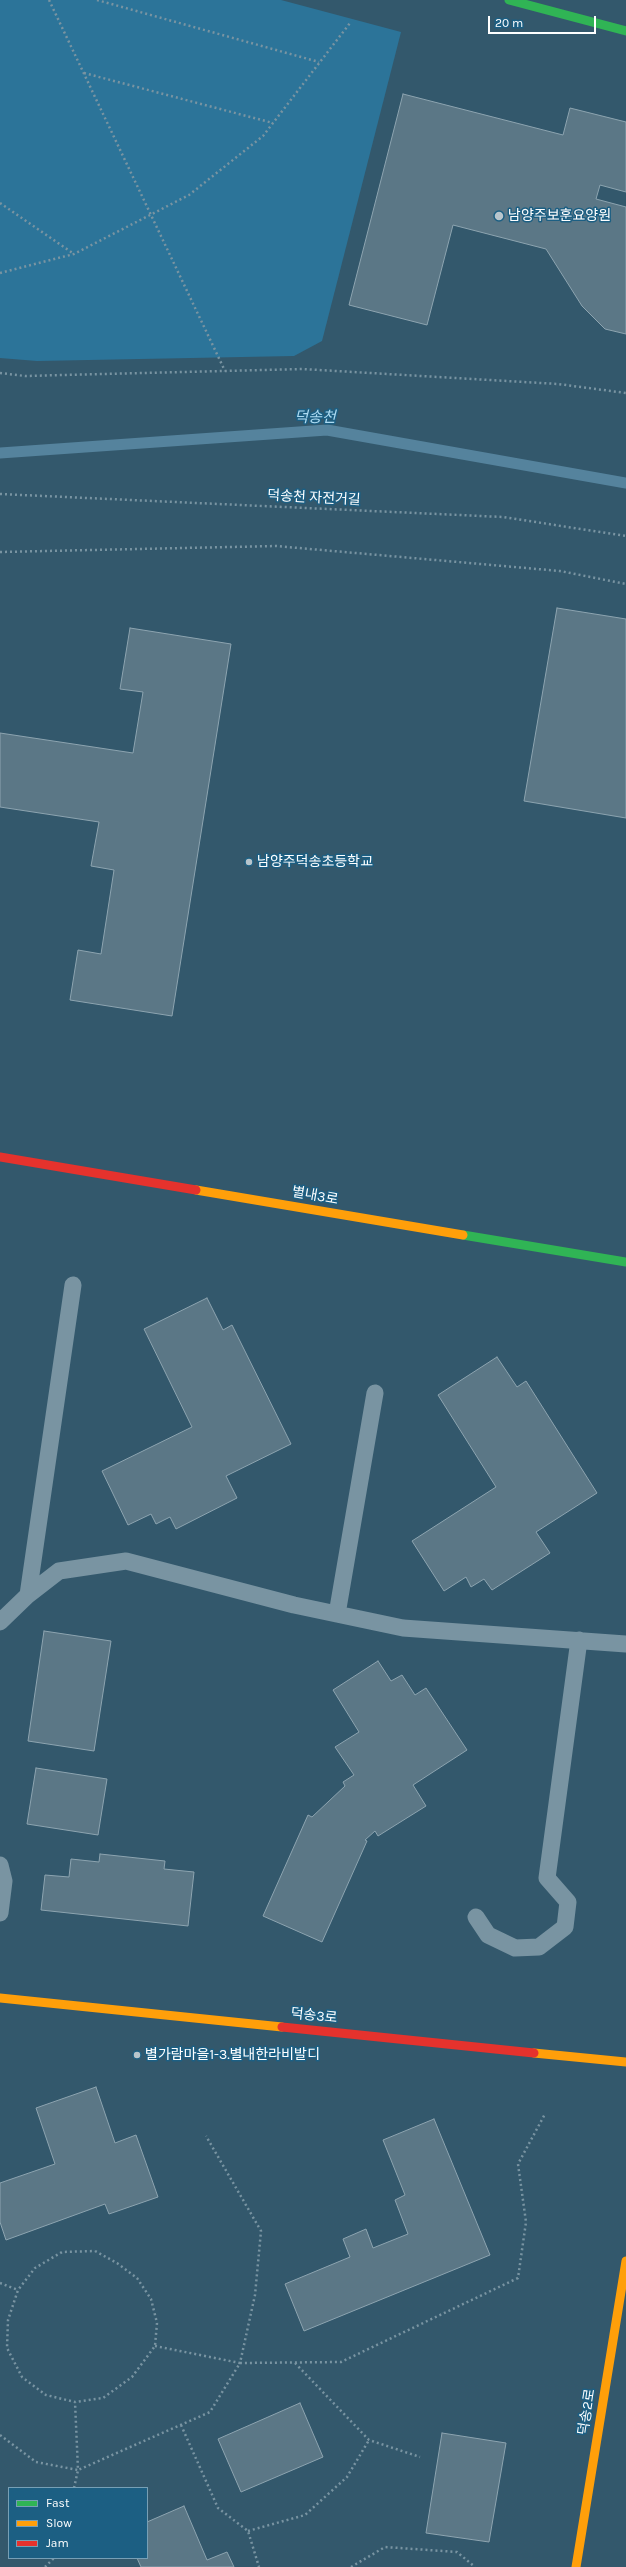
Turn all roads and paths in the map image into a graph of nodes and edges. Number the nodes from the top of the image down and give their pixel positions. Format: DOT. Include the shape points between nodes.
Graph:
graph roads {
  1 [pos="49,0"];
  2 [pos="97,0"];
  3 [pos="509,0"];
  4 [pos="350,23"];
  5 [pos="626,31"];
  6 [pos="320,62"];
  7 [pos="83,73"];
  8 [pos="273,123"];
  9 [pos="0,203"];
  10 [pos="150,215"];
  11 [pos="74,254"];
  12 [pos="0,273"];
  13 [pos="225,371"];
  14 [pos="0,373"];
  15 [pos="626,393"];
  16 [pos="0,494"];
  17 [pos="626,536"];
  18 [pos="0,552"];
  19 [pos="626,584"];
  20 [pos="0,1157"];
  21 [pos="626,1262"];
  22 [pos="73,1285"];
  23 [pos="375,1393"];
  24 [pos="28,1595"];
  25 [pos="337,1614"];
  26 [pos="0,1622"];
  27 [pos="579,1640"];
  28 [pos="626,1644"];
  29 [pos="0,1865"];
  30 [pos="0,1913"];
  31 [pos="476,1917"];
  32 [pos="0,1998"];
  33 [pos="626,2062"];
  34 [pos="545,2114"];
  35 [pos="206,2136"];
  36 [pos="626,2261"];
  37 [pos="0,2283"];
  38 [pos="18,2290"];
  39 [pos="155,2346"];
  40 [pos="240,2363"];
  41 [pos="294,2363"];
  42 [pos="75,2402"];
  43 [pos="181,2425"];
  44 [pos="0,2435"];
  45 [pos="369,2440"];
  46 [pos="420,2457"];
  47 [pos="78,2470"];
  48 [pos="74,2487"];
  49 [pos="248,2531"];
  50 [pos="53,2559"];
  51 [pos="45,2567"];
  52 [pos="259,2567"];
  53 [pos="351,2567"];
  54 [pos="475,2567"];
  55 [pos="576,2567"];
  1 -- 7 [label="path"];
  2 -- 6 [label="path"];
  3 -- 5 [label="street"];
  4 -- 6 [label="path"];
  6 -- 8 [label="path"];
  7 -- 8 [label="path"];
  7 -- 10 [label="path"];
  8 -- 10 [label="path" via="263,136 189,195"];
  9 -- 11 [label="path"];
  10 -- 11 [label="path"];
  10 -- 13 [label="path"];
  11 -- 12 [label="path"];
  13 -- 14 [label="path" via="25,376"];
  13 -- 15 [label="path" via="302,369 558,384"];
  16 -- 17 [label="path, 덕송천 자전거길" via="504,517"];
  18 -- 19 [label="path" via="276,546 560,571"];
  20 -- 21 [label="street, 별내3로"];
  22 -- 24 [label="lane"];
  23 -- 25 [label="lane"];
  24 -- 25 [label="lane" via="59,1571 126,1561"];
  24 -- 26 [label="lane"];
  25 -- 27 [label="lane" via="403,1628"];
  27 -- 28 [label="lane"];
  27 -- 31 [label="lane" via="547,1878 568,1902 565,1927 539,1947 515,1948 488,1935"];
  29 -- 30 [label="lane" via="4,1881"];
  32 -- 33 [label="street, 덕송3로"];
  34 -- 41 [label="path" via="518,2164 526,2222 518,2278 341,2362"];
  35 -- 40 [label="path" via="261,2232 254,2295"];
  36 -- 55 [label="street, 덕송2로"];
  37 -- 38 [label="path"];
  38 -- 39 [label="path" via="35,2268 62,2252 95,2251 137,2278 151,2299 157,2323"];
  38 -- 42 [label="path" via="8,2320 7,2348 22,2377 46,2395"];
  39 -- 40 [label="path"];
  39 -- 42 [label="path" via="132,2377 103,2398"];
  40 -- 41 [label="path"];
  40 -- 43 [label="path" via="210,2412"];
  41 -- 45 [label="path"];
  42 -- 47 [label="path"];
  43 -- 47 [label="path"];
  43 -- 49 [label="path" via="218,2508"];
  44 -- 47 [label="path" via="36,2462"];
  45 -- 46 [label="path"];
  45 -- 49 [label="path" via="347,2477 305,2514"];
  47 -- 48 [label="path"];
  49 -- 52 [label="path"];
  50 -- 51 [label="path"];
  53 -- 54 [label="path" via="385,2547 457,2552"];
}
